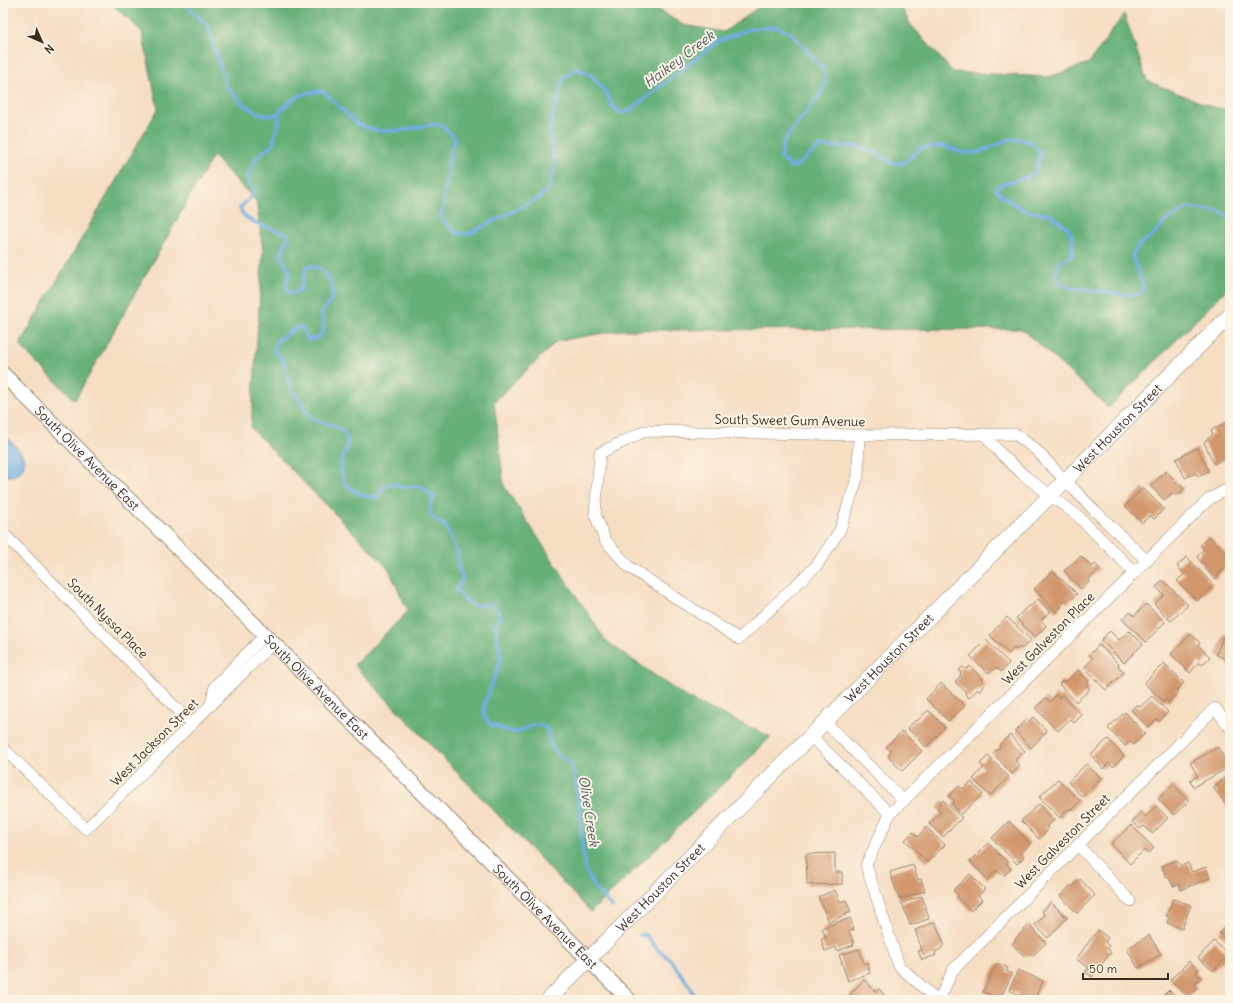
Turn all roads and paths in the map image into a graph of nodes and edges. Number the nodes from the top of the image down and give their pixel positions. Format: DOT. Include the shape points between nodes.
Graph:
graph roads {
  1 [pos="1230,315"];
  2 [pos="3,374"];
  3 [pos="984,434"];
  4 [pos="859,435"];
  5 [pos="1065,480"];
  6 [pos="1230,488"];
  7 [pos="1050,495"];
  8 [pos="3,533"];
  9 [pos="1147,561"];
  10 [pos="1135,573"];
  11 [pos="269,639"];
  12 [pos="825,722"];
  13 [pos="192,724"];
  14 [pos="1230,727"];
  15 [pos="811,736"];
  16 [pos="3,748"];
  17 [pos="904,801"];
  18 [pos="890,814"];
  19 [pos="1078,845"];
  20 [pos="1130,901"];
  21 [pos="589,960"];
  22 [pos="548,1000"];
  23 [pos="629,1000"];
  24 [pos="938,1000"];
  1 -- 5 [label="main road, West Houston Street"];
  2 -- 11 [label="street, South Olive Avenue East"];
  3 -- 4 [label="street, South Sweet Gum Avenue"];
  3 -- 5 [label="street, South Sweet Gum Avenue" via="1015,434 1036,450"];
  3 -- 7 [label="street" via="1000,453"];
  4 -- 4 [label="street, South Sweet Gum Avenue" via="858,476 840,530 817,565 739,639 629,567 606,540 595,514 600,453 644,432"];
  5 -- 7 [label="main road, West Houston Street"];
  5 -- 9 [label="street, South Sweet Gum Avenue"];
  6 -- 9 [label="street, West Galveston Place" via="1209,499"];
  7 -- 10 [label="street" via="1078,516"];
  7 -- 12 [label="main road, West Houston Street"];
  8 -- 13 [label="street, South Nyssa Place"];
  9 -- 10 [label="street, West Galveston Place"];
  10 -- 17 [label="street, West Galveston Place"];
  11 -- 13 [label="street, West Jackson Street"];
  11 -- 21 [label="street, South Olive Avenue East"];
  12 -- 15 [label="main road, West Houston Street"];
  12 -- 17 [label="street"];
  13 -- 16 [label="street, West Jackson Street" via="86,828"];
  14 -- 19 [label="street, West Galveston Street" via="1215,708"];
  15 -- 18 [label="street"];
  15 -- 21 [label="main road, West Houston Street"];
  17 -- 18 [label="street, West Galveston Place"];
  18 -- 24 [label="street" via="866,865 899,966"];
  19 -- 20 [label="street"];
  19 -- 24 [label="street, West Galveston Street" via="953,970"];
  21 -- 22 [label="main road, West Houston Street"];
  21 -- 23 [label="street, South Olive Avenue East"];
}
